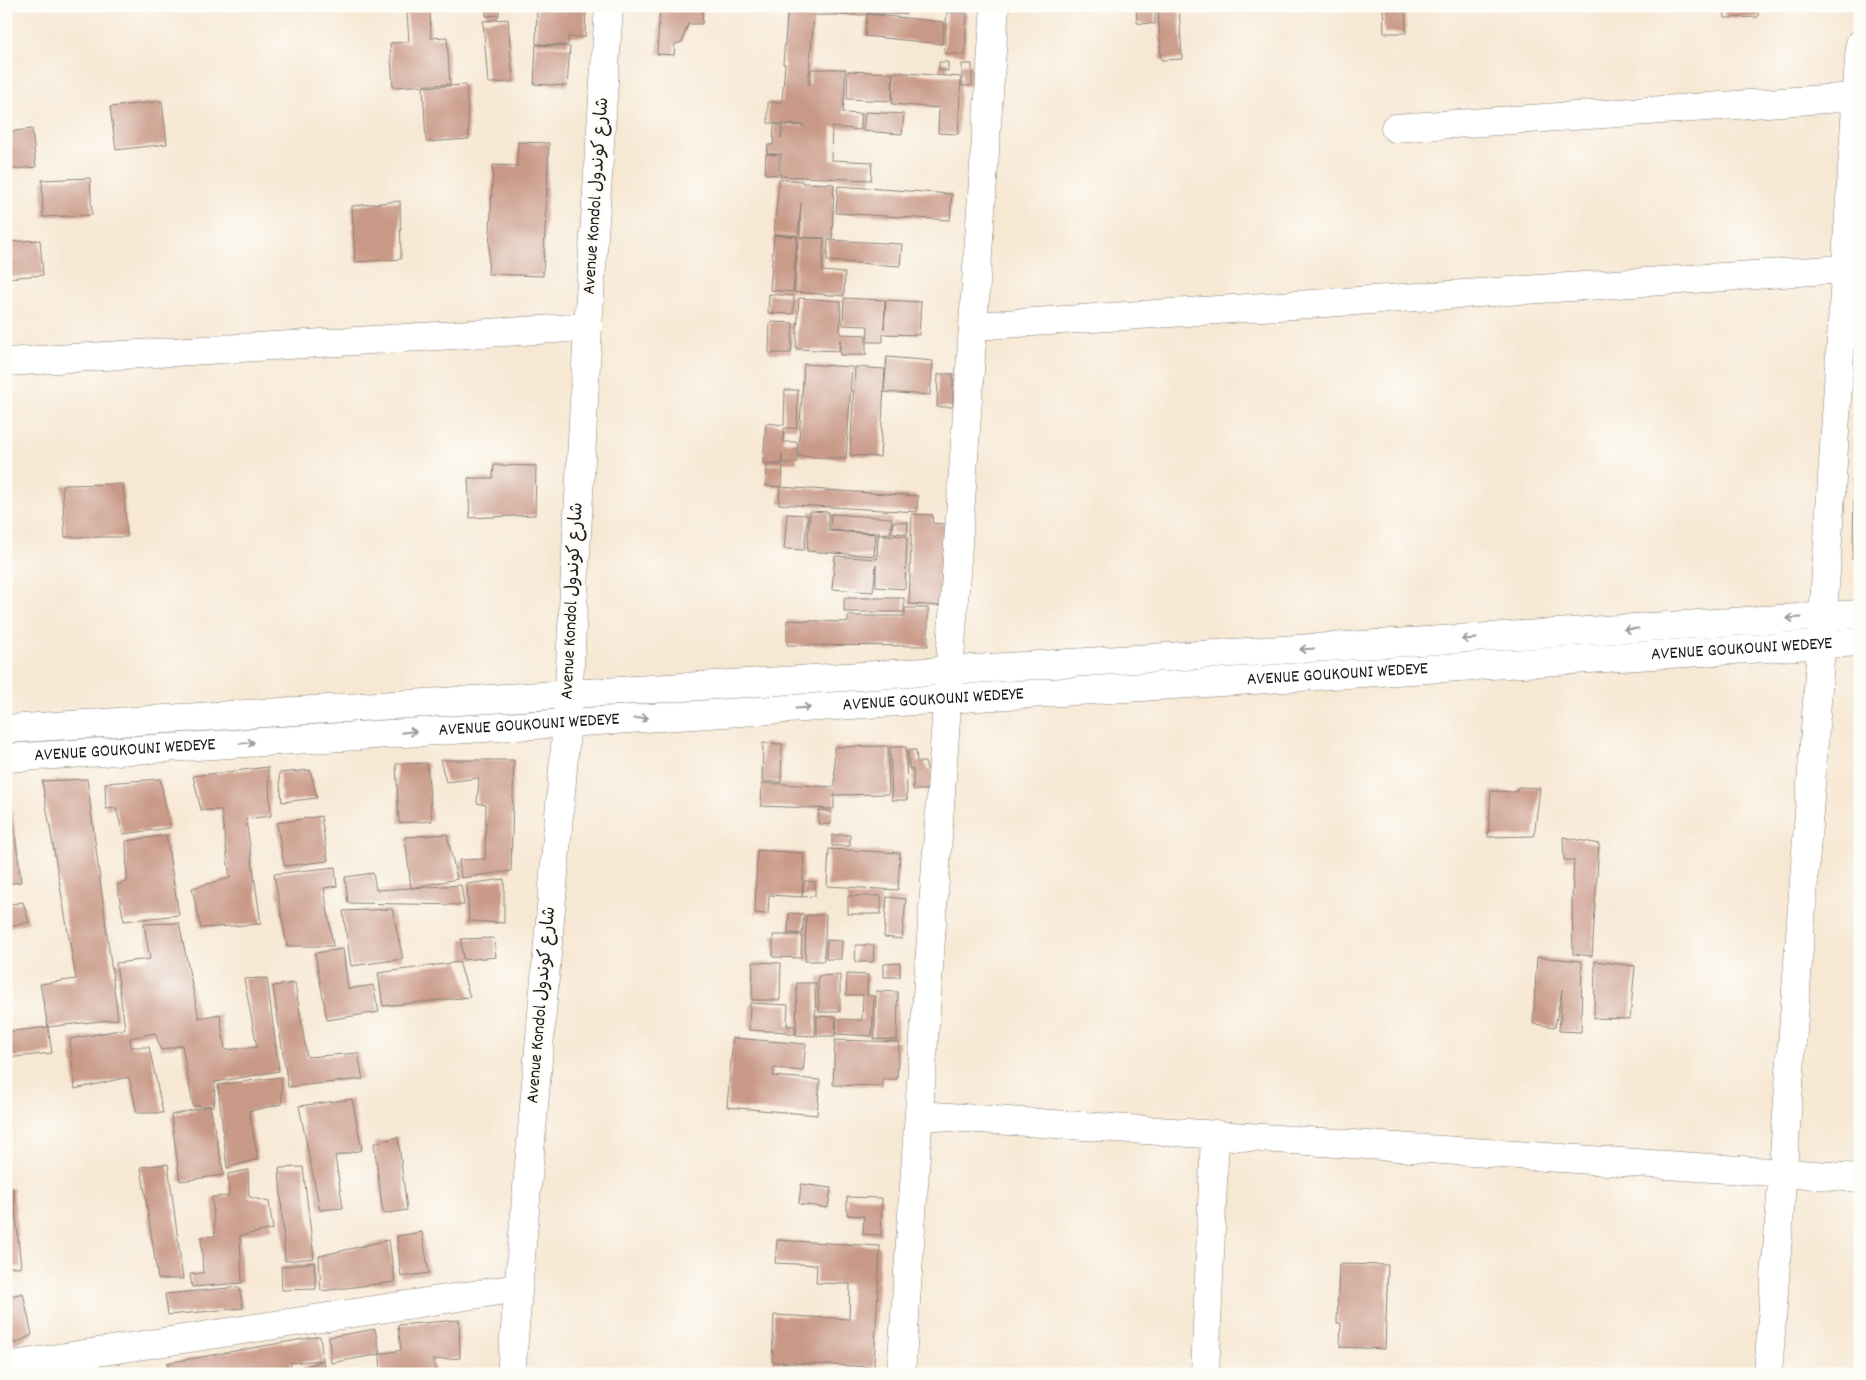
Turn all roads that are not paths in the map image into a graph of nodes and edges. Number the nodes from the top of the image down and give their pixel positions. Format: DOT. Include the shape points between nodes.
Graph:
graph roads {
  1 [pos="609,6"];
  2 [pos="995,6"];
  3 [pos="1860,44"];
  4 [pos="1855,96"];
  5 [pos="1395,128"];
  6 [pos="1845,269"];
  7 [pos="588,326"];
  8 [pos="974,326"];
  9 [pos="6,362"];
  10 [pos="1860,614"];
  11 [pos="1823,616"];
  12 [pos="1860,642"];
  13 [pos="1821,645"];
  14 [pos="949,671"];
  15 [pos="568,694"];
  16 [pos="947,699"];
  17 [pos="567,722"];
  18 [pos="6,729"];
  19 [pos="6,758"];
  20 [pos="919,1115"];
  21 [pos="1215,1134"];
  22 [pos="1782,1174"];
  23 [pos="1860,1178"];
  24 [pos="518,1288"];
  25 [pos="6,1366"];
  26 [pos="510,1374"];
  27 [pos="901,1374"];
  28 [pos="1205,1374"];
  29 [pos="1768,1374"];
  1 -- 7 [label="street, Avenue Kondol شارع كوندول"];
  2 -- 8 [label="street"];
  3 -- 4 [label="street"];
  4 -- 5 [label="street"];
  4 -- 6 [label="street"];
  6 -- 8 [label="street"];
  6 -- 11 [label="street"];
  7 -- 9 [label="street"];
  7 -- 15 [label="street, Avenue Kondol شارع كوندول"];
  8 -- 14 [label="street"];
  10 -- 11 [label="street, AVENUE GOUKOUNI WEDEYE"];
  11 -- 13 [label="street"];
  11 -- 14 [label="street, AVENUE GOUKOUNI WEDEYE, one-way"];
  12 -- 13 [label="street, AVENUE GOUKOUNI WEDEYE"];
  13 -- 16 [label="street, AVENUE GOUKOUNI WEDEYE"];
  13 -- 22 [label="street"];
  14 -- 15 [label="street, AVENUE GOUKOUNI WEDEYE"];
  14 -- 16 [label="street"];
  15 -- 17 [label="street, Avenue Kondol شارع كوندول"];
  15 -- 18 [label="street, AVENUE GOUKOUNI WEDEYE"];
  17 -- 16 [label="street, AVENUE GOUKOUNI WEDEYE, one-way"];
  16 -- 20 [label="street"];
  19 -- 17 [label="street, AVENUE GOUKOUNI WEDEYE, one-way"];
  17 -- 24 [label="street, Avenue Kondol شارع كوندول"];
  20 -- 21 [label="street"];
  20 -- 27 [label="street"];
  21 -- 22 [label="street"];
  21 -- 28 [label="street"];
  22 -- 23 [label="street"];
  22 -- 29 [label="street"];
  24 -- 25 [label="street"];
  24 -- 26 [label="street, Avenue Kondol شارع كوندول"];
}
